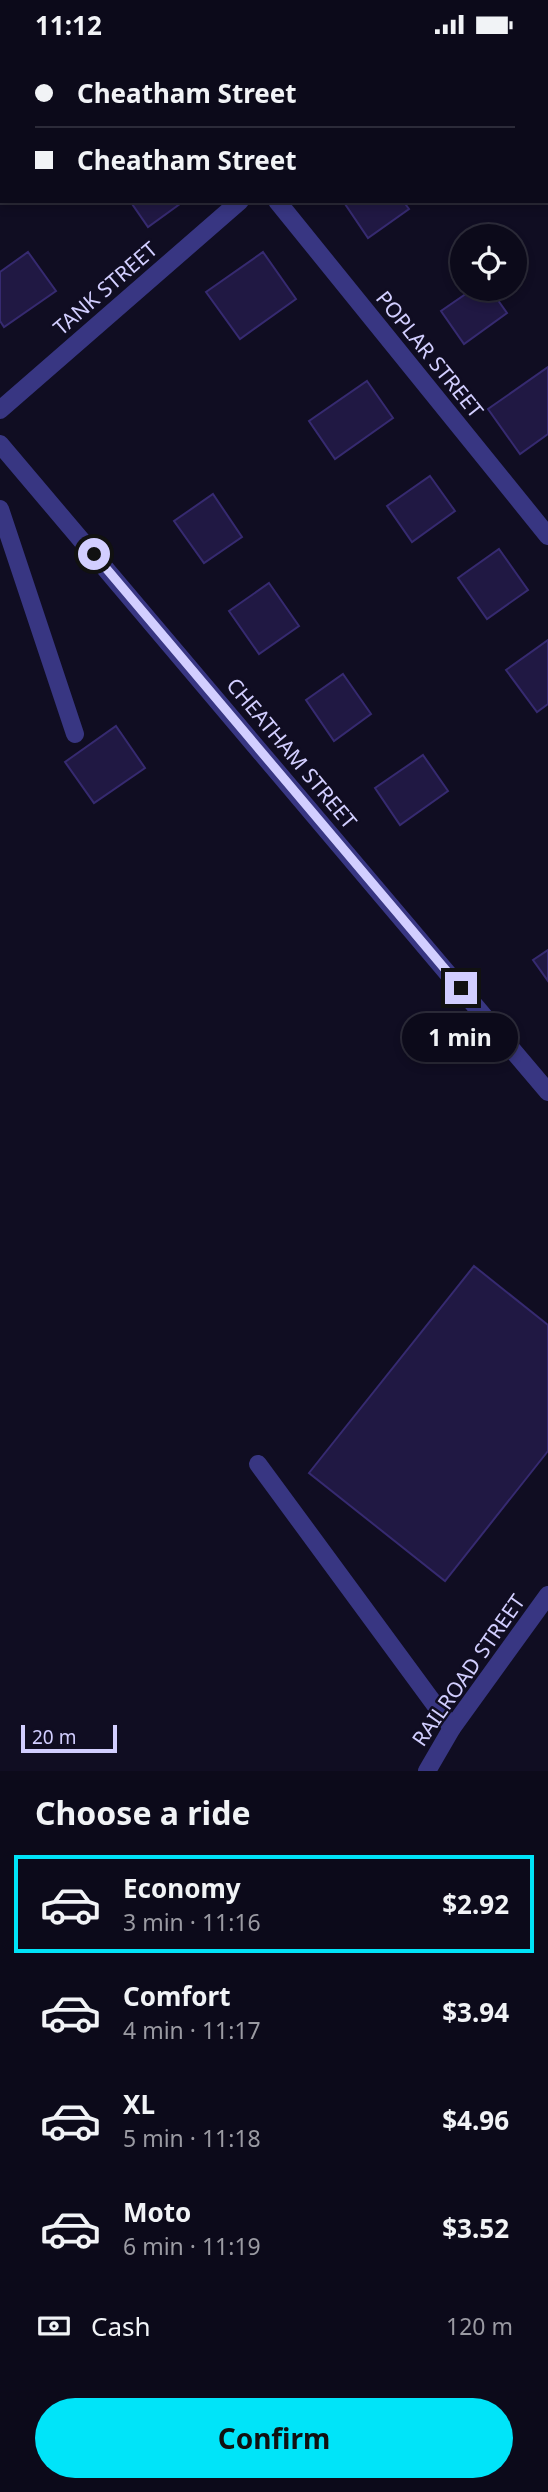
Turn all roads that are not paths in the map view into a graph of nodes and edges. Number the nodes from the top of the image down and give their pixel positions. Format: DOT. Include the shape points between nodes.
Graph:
graph roads {
  1 [pos="238,203"];
  2 [pos="280,203"];
  3 [pos="0,410"];
  4 [pos="0,444"];
  5 [pos="0,509"];
  6 [pos="548,536"];
  7 [pos="75,734"];
  8 [pos="548,1091"];
  9 [pos="258,1464"];
  10 [pos="548,1595"];
  11 [pos="452,1728"];
  12 [pos="426,1771"];
  1 -- 3 [label="street, TANK STREET"];
  2 -- 6 [label="street, POPLAR STREET"];
  4 -- 8 [label="street, CHEATHAM STREET"];
  5 -- 7 [label="street"];
  9 -- 11 [label="street"];
  10 -- 11 [label="street, RAILROAD STREET"];
  11 -- 12 [label="street, RAILROAD STREET"];
}
